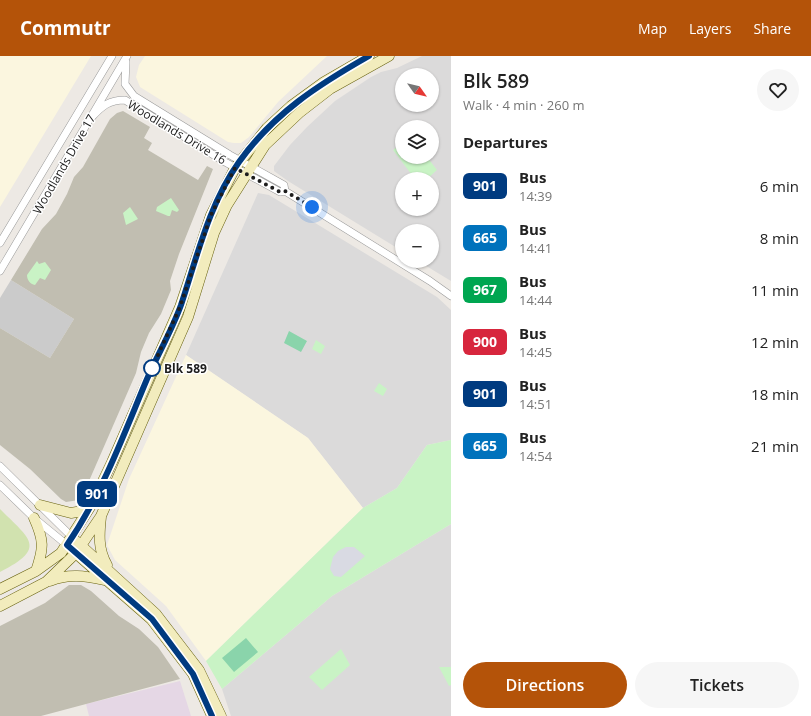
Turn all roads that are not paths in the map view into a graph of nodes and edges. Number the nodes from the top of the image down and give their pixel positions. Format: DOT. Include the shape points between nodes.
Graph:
graph roads {
  1 [pos="112,56"];
  2 [pos="369,56"];
  3 [pos="389,56"];
  4 [pos="127,57"];
  5 [pos="92,117"];
  6 [pos="238,164"];
  7 [pos="249,170"];
  8 [pos="0,243"];
  9 [pos="0,271"];
  10 [pos="451,296"];
  11 [pos="155,394"];
  12 [pos="132,416"];
  13 [pos="0,466"];
  14 [pos="0,485"];
  15 [pos="40,505"];
  16 [pos="88,510"];
  17 [pos="101,516"];
  18 [pos="34,518"];
  19 [pos="70,541"];
  20 [pos="78,549"];
  21 [pos="36,571"];
  22 [pos="108,577"];
  23 [pos="46,582"];
  24 [pos="0,589"];
  25 [pos="0,606"];
  26 [pos="212,716"];
  27 [pos="221,716"];
  1 -- 8 [label="street, Woodlands Drive 17"];
  2 -- 6 [label="street" via="324,82 291,106 267,128"];
  3 -- 7 [label="street" via="330,89 298,113 266,145"];
  4 -- 5 [label="street, Woodlands Drive 17"];
  4 -- 6 [label="street, Woodlands Drive 16" via="124,70 125,84 134,96"];
  5 -- 6 [label="street, Woodlands Drive 16" via="105,104 125,100"];
  5 -- 9 [label="street, Woodlands Drive 17"];
  6 -- 7 [label="street, Woodlands Drive 16"];
  6 -- 12 [label="street" via="211,215 180,307"];
  7 -- 10 [label="street, Woodlands Drive 16" via="280,192 285,191"];
  7 -- 11 [label="street" via="227,205 214,234 188,317"];
  11 -- 12 [label="street" via="140,412"];
  11 -- 17 [label="street"];
  12 -- 16 [label="street"];
  13 -- 15 [label="street"];
  14 -- 18 [label="street"];
  15 -- 16 [label="street" via="71,513"];
  15 -- 19 [label="street"];
  16 -- 19 [label="street"];
  17 -- 20 [label="street"];
  17 -- 22 [label="street" via="100,550"];
  18 -- 19 [label="street"];
  18 -- 21 [label="street" via="43,545"];
  19 -- 20 [label="street"];
  19 -- 21 [label="street" via="61,553"];
  20 -- 22 [label="street"];
  20 -- 23 [label="street"];
  21 -- 24 [label="street"];
  22 -- 23 [label="street" via="61,576"];
  22 -- 26 [label="street" via="152,619 193,674"];
  22 -- 27 [label="street" via="156,614 199,670"];
  23 -- 25 [label="street"];
}
